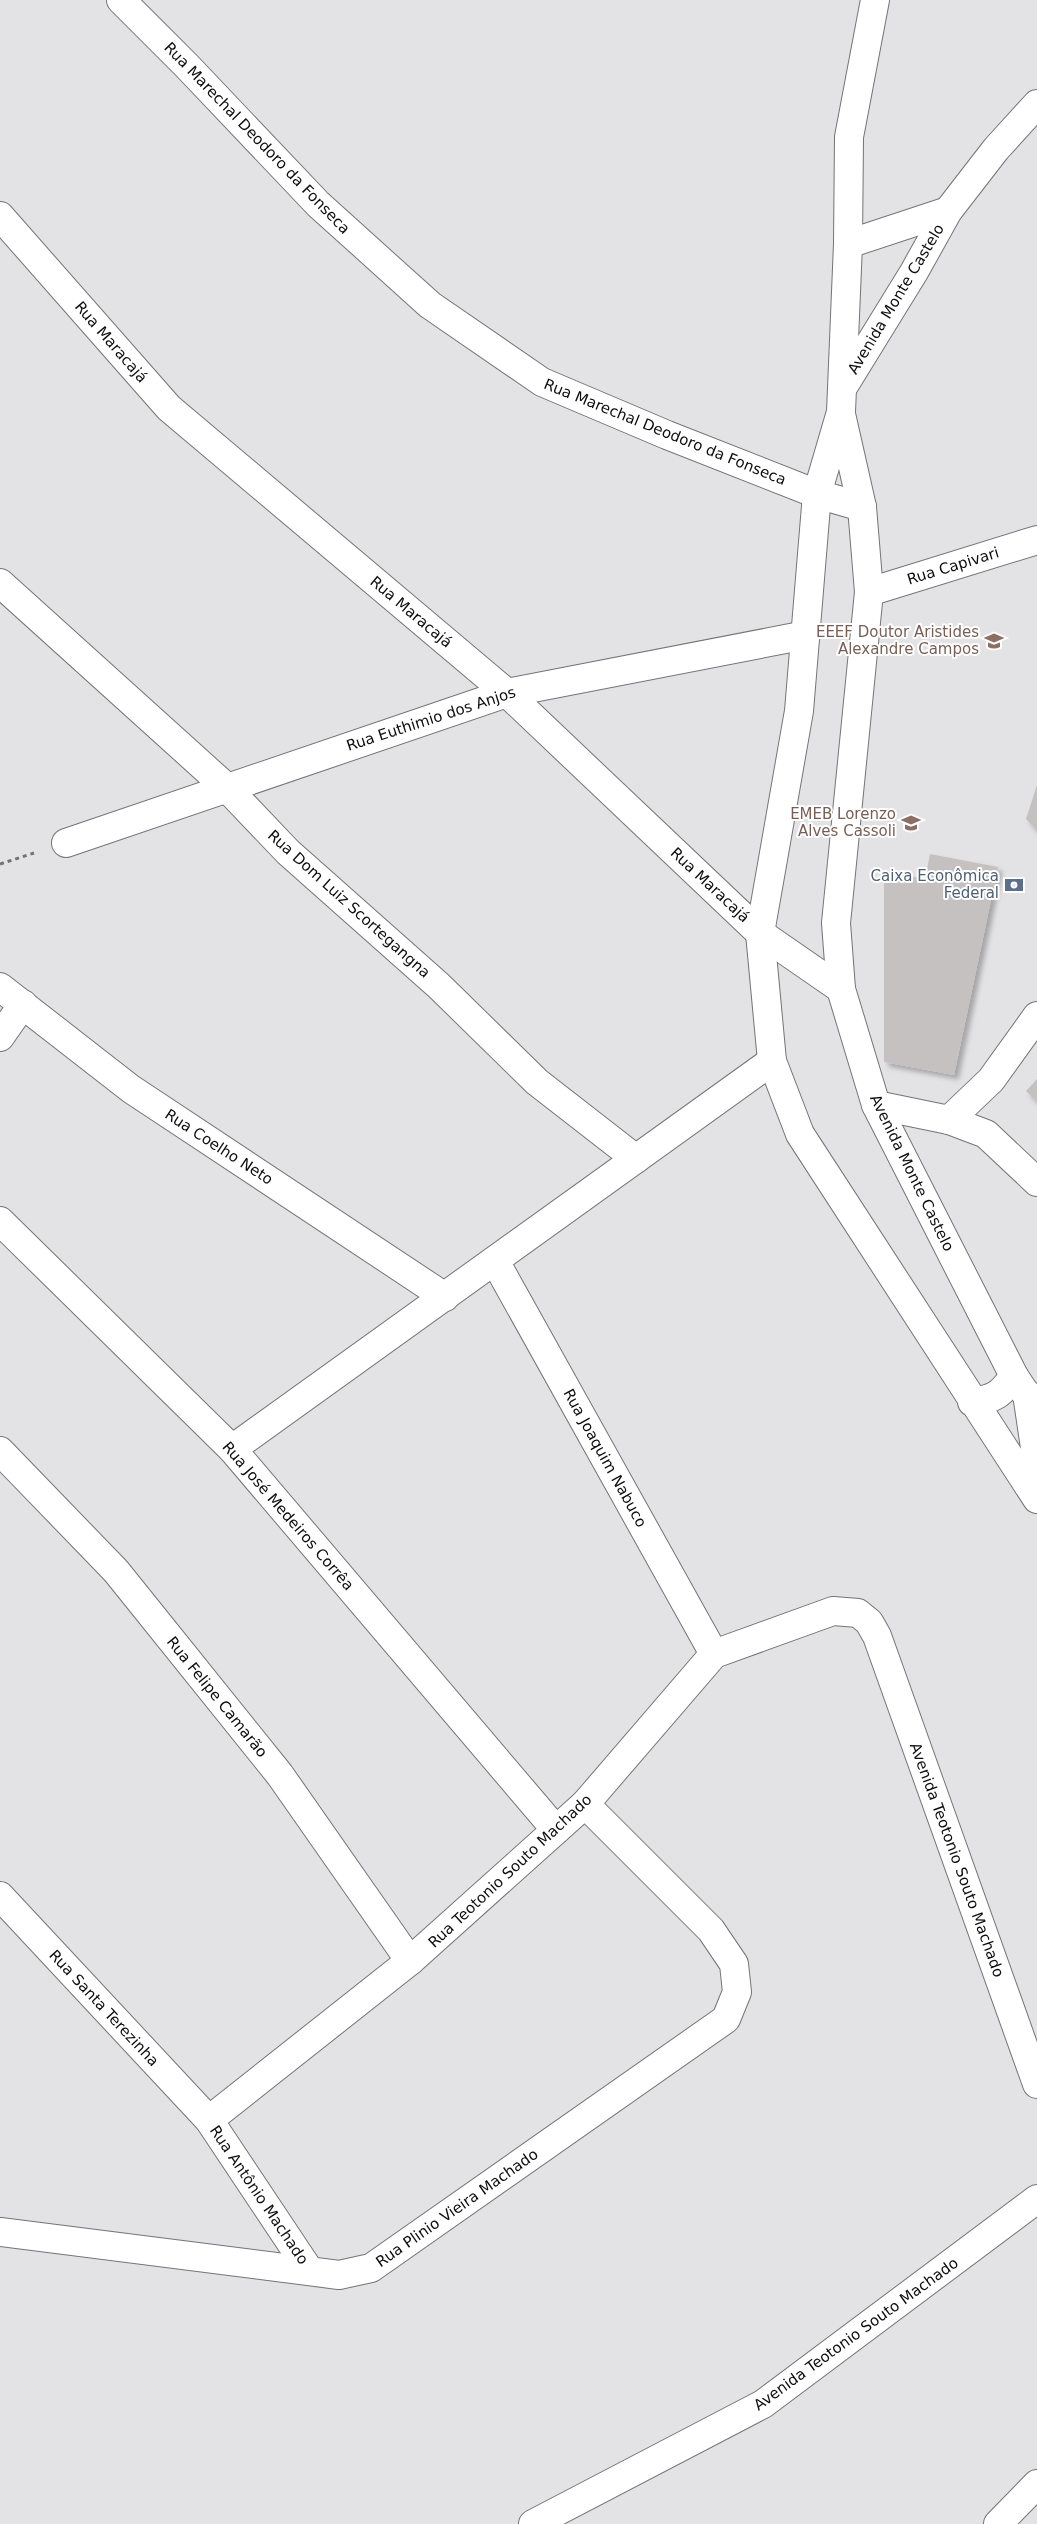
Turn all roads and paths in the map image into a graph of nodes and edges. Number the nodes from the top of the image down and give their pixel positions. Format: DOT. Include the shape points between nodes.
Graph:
graph roads {
  1 [pos="121,0"];
  2 [pos="875,0"];
  3 [pos="1037,104"];
  4 [pos="948,211"];
  5 [pos="0,216"];
  6 [pos="848,244"];
  7 [pos="844,386"];
  8 [pos="841,412"];
  9 [pos="817,494"];
  10 [pos="862,507"];
  11 [pos="1037,540"];
  12 [pos="0,583"];
  13 [pos="869,592"];
  14 [pos="806,635"];
  15 [pos="507,693"];
  16 [pos="226,787"];
  17 [pos="66,843"];
  18 [pos="760,933"];
  19 [pos="0,986"];
  20 [pos="841,989"];
  21 [pos="23,1004"];
  22 [pos="1037,1016"];
  23 [pos="0,1038"];
  24 [pos="772,1061"];
  25 [pos="876,1105"];
  26 [pos="949,1120"];
  27 [pos="636,1159"];
  28 [pos="1037,1182"];
  29 [pos="0,1221"];
  30 [pos="496,1261"];
  31 [pos="445,1297"];
  32 [pos="1026,1393"];
  33 [pos="972,1402"];
  34 [pos="232,1449"];
  35 [pos="0,1451"];
  36 [pos="1037,1461"];
  37 [pos="1037,1499"];
  38 [pos="877,1636"];
  39 [pos="714,1654"];
  40 [pos="585,1804"];
  41 [pos="556,1830"];
  42 [pos="0,1896"];
  43 [pos="410,1962"];
  44 [pos="1037,2084"];
  45 [pos="209,2120"];
  46 [pos="1037,2199"];
  47 [pos="0,2232"];
  48 [pos="309,2270"];
  49 [pos="1037,2484"];
  50 [pos="533,2524"];
  51 [pos="998,2524"];
  1 -- 9 [label="street, Rua Marechal Deodoro da Fonseca" via="318,204 430,305 542,382"];
  2 -- 6 [label="street" via="849,136"];
  3 -- 4 [label="street, Avenida Monte Castelo" via="996,149"];
  4 -- 6 [label="street, Avenida Monte Castelo"];
  4 -- 7 [label="street, Avenida Monte Castelo"];
  5 -- 15 [label="street, Rua Maracajá" via="169,408"];
  6 -- 7 [label="street"];
  7 -- 8 [label="street"];
  8 -- 9 [label="street"];
  8 -- 10 [label="street, Avenida Monte Castelo"];
  9 -- 10 [label="street, Rua Marechal Deodoro da Fonseca"];
  9 -- 14 [label="street"];
  10 -- 13 [label="street, Avenida Monte Castelo"];
  11 -- 13 [label="street, Rua Capivari"];
  12 -- 16 [label="street, Rua Dom Luiz Scortegangna"];
  13 -- 20 [label="street, Avenida Monte Castelo" via="836,923"];
  14 -- 15 [label="street, Rua Euthimio dos Anjos"];
  14 -- 18 [label="street" via="799,711"];
  15 -- 16 [label="street, Rua Euthimio dos Anjos"];
  15 -- 18 [label="street, Rua Maracajá"];
  16 -- 17 [label="street, Rua Euthimio dos Anjos"];
  16 -- 27 [label="street, Rua Dom Luiz Scortegangna" via="288,852 439,986 537,1082"];
  18 -- 20 [label="street, Rua Maracajá"];
  18 -- 24 [label="street"];
  19 -- 21 [label="street, Rua Coelho Neto"];
  20 -- 25 [label="street, Avenida Monte Castelo"];
  21 -- 23 [label="street"];
  21 -- 31 [label="street, Rua Coelho Neto" via="131,1089"];
  22 -- 26 [label="street" via="992,1080"];
  24 -- 27 [label="street"];
  24 -- 33 [label="street" via="800,1134"];
  25 -- 26 [label="street"];
  25 -- 32 [label="street, Avenida Monte Castelo"];
  26 -- 28 [label="street" via="986,1134"];
  27 -- 30 [label="street"];
  29 -- 34 [label="street, Rua José Medeiros Corrêa"];
  30 -- 31 [label="street"];
  30 -- 39 [label="street, Rua Joaquim Nabuco"];
  31 -- 34 [label="street"];
  32 -- 33 [label="street" via="1003,1390 994,1398"];
  32 -- 36 [label="street, Avenida Monte Castelo"];
  33 -- 37 [label="street"];
  34 -- 41 [label="street, Rua José Medeiros Corrêa"];
  35 -- 43 [label="street, Rua Felipe Camarão" via="116,1571 280,1775"];
  38 -- 39 [label="street, Rua Teotonio Souto Machado" via="869,1622 858,1613 833,1611"];
  38 -- 44 [label="street, Avenida Teotonio Souto Machado"];
  39 -- 40 [label="street, Rua Teotonio Souto Machado"];
  40 -- 41 [label="street, Rua Teotonio Souto Machado"];
  40 -- 48 [label="street, Rua Plinio Vieira Machado" via="712,1930 734,1964 737,1992 726,2019 371,2268 339,2275"];
  41 -- 43 [label="street, Rua Teotonio Souto Machado"];
  42 -- 45 [label="street, Rua Santa Terezinha"];
  43 -- 45 [label="street, Rua Teotonio Souto Machado"];
  45 -- 48 [label="street, Rua Antônio Machado"];
  46 -- 50 [label="street, Avenida Teotonio Souto Machado" via="763,2404"];
  47 -- 48 [label="street, Rua Plinio Vieira Machado"];
  49 -- 51 [label="street"];
}
